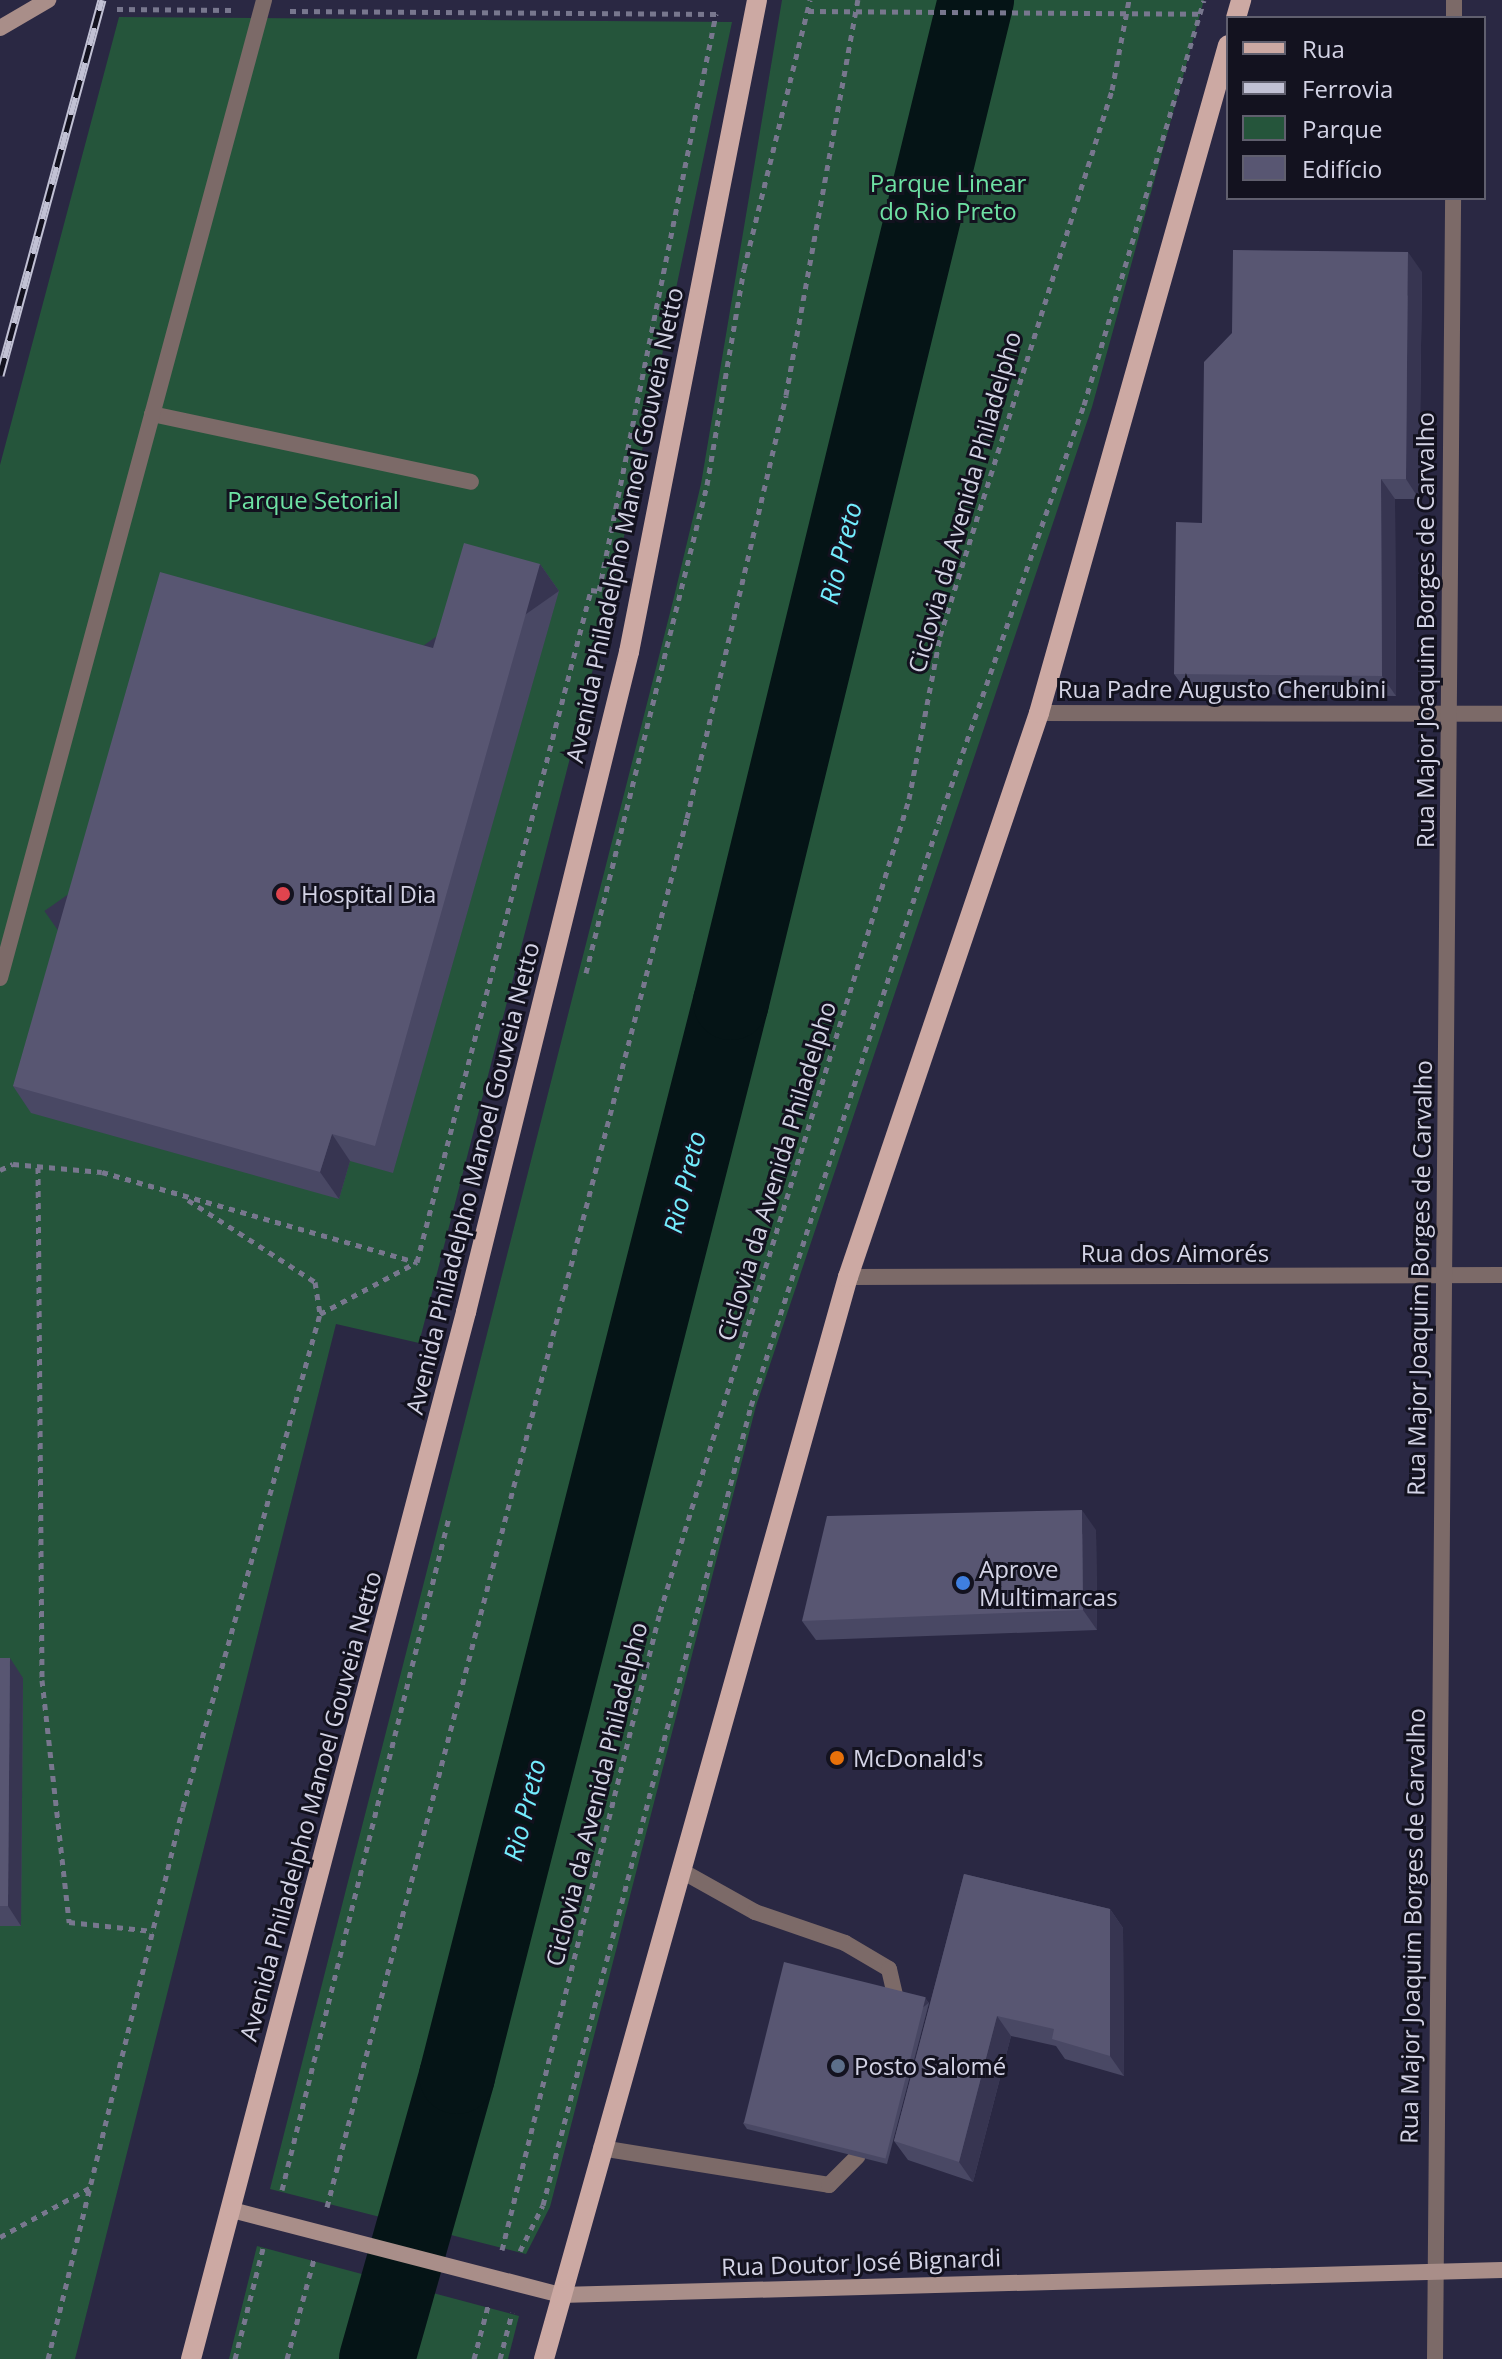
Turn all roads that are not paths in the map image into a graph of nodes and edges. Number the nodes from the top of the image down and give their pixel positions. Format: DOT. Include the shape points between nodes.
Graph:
graph roads {
  1 [pos="48,0"];
  2 [pos="757,0"];
  3 [pos="262,5"];
  4 [pos="0,28"];
  5 [pos="1226,52"];
  6 [pos="1453,200"];
  7 [pos="152,414"];
  8 [pos="471,482"];
  9 [pos="1039,713"];
  10 [pos="1449,714"];
  11 [pos="1502,714"];
  12 [pos="0,978"];
  13 [pos="1502,1275"];
  14 [pos="848,1277"];
  15 [pos="1443,1277"];
  16 [pos="680,1870"];
  17 [pos="895,1995"];
  18 [pos="601,2148"];
  19 [pos="857,2157"];
  20 [pos="232,2210"];
  21 [pos="1502,2270"];
  22 [pos="1433,2271"];
  23 [pos="560,2295"];
  24 [pos="191,2359"];
  25 [pos="544,2359"];
  26 [pos="1435,2359"];
  1 -- 4 [label="street"];
  2 -- 20 [label="main road, Avenida Philadelpho Manoel Gouveia Netto" via="629,652"];
  3 -- 7 [label="street"];
  5 -- 9 [label="main road"];
  6 -- 10 [label="street, Rua Major Joaquim Borges de Carvalho"];
  7 -- 8 [label="street"];
  7 -- 12 [label="street"];
  9 -- 10 [label="street, Rua Padre Augusto Cherubini"];
  9 -- 14 [label="main road"];
  10 -- 11 [label="street, Rua Padre Augusto Cherubini"];
  10 -- 15 [label="street, Rua Major Joaquim Borges de Carvalho"];
  13 -- 15 [label="street, Rua dos Aimorés"];
  14 -- 15 [label="street, Rua dos Aimorés"];
  14 -- 16 [label="main road"];
  15 -- 22 [label="street, Rua Major Joaquim Borges de Carvalho"];
  16 -- 17 [label="street" via="755,1912 845,1943 889,1969"];
  16 -- 18 [label="main road"];
  18 -- 19 [label="street" via="829,2185"];
  18 -- 23 [label="main road"];
  20 -- 23 [label="street, Rua Doutor José Bignardi"];
  20 -- 24 [label="main road, Avenida Philadelpho Manoel Gouveia Netto"];
  21 -- 22 [label="street, Rua Doutor José Bignardi"];
  22 -- 23 [label="street, Rua Doutor José Bignardi"];
  22 -- 26 [label="street, Rua Major Joaquim Borges de Carvalho"];
  23 -- 25 [label="main road"];
}
